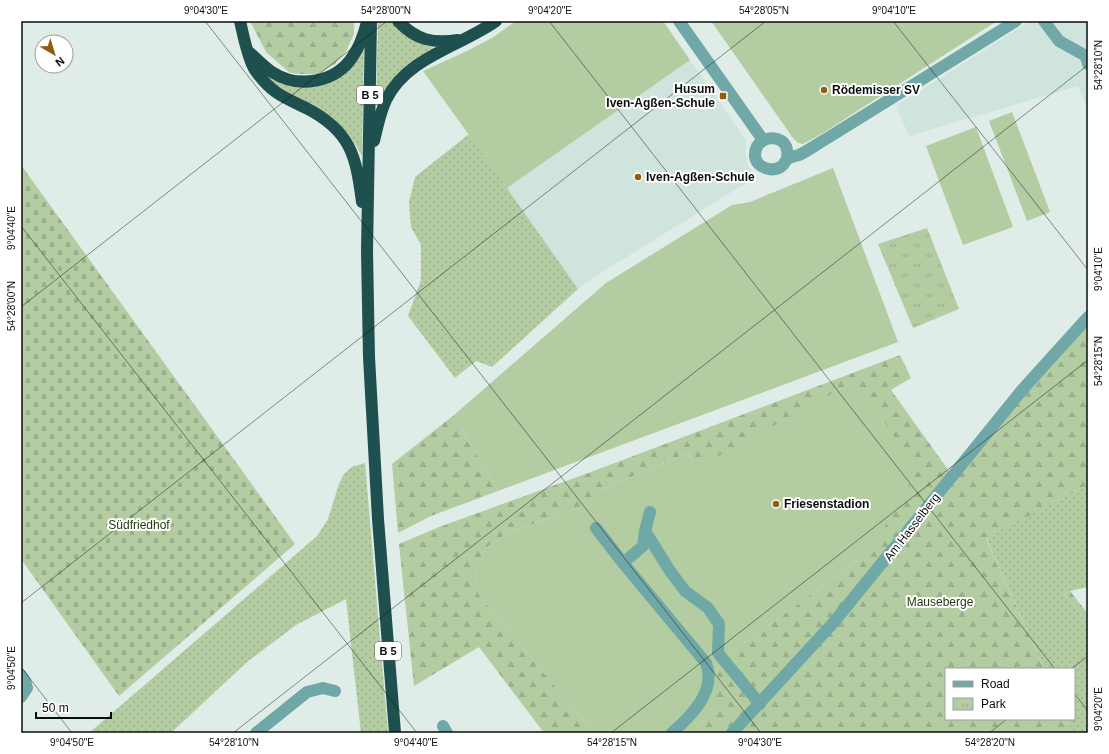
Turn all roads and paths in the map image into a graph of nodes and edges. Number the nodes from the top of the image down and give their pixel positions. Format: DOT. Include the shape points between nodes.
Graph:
graph roads {
  1 [pos="240,21"];
  2 [pos="367,21"];
  3 [pos="371,21"];
  4 [pos="398,21"];
  5 [pos="496,21"];
  6 [pos="679,21"];
  7 [pos="1016,21"];
  8 [pos="1044,21"];
  9 [pos="467,38"];
  10 [pos="248,51"];
  11 [pos="1088,64"];
  12 [pos="763,140"];
  13 [pos="787,159"];
  14 [pos="368,170"];
  15 [pos="367,251"];
  16 [pos="1088,317"];
  17 [pos="650,512"];
  18 [pos="596,528"];
  19 [pos="645,531"];
  20 [pos="624,563"];
  21 [pos="718,653"];
  22 [pos="706,663"];
  23 [pos="21,675"];
  24 [pos="335,691"];
  25 [pos="21,697"];
  26 [pos="760,704"];
  27 [pos="256,733"];
  28 [pos="395,733"];
  29 [pos="672,733"];
  30 [pos="732,733"];
  1 -- 10 [label="highway"];
  2 -- 10 [label="highway" via="363,38 353,57 340,71 321,80 287,80 271,72"];
  3 -- 14 [label="highway, B 5"];
  4 -- 9 [label="highway" via="405,29 422,39 445,42"];
  5 -- 9 [label="highway"];
  6 -- 12 [label="street"];
  7 -- 13 [label="street" via="800,155"];
  8 -- 11 [label="street" via="1059,41 1086,56"];
  9 -- 14 [label="highway" via="412,68 397,83 386,100 379,121"];
  10 -- 15 [label="highway" via="254,69 271,89 330,123 345,138 353,152 358,172"];
  12 -- 13 [label="street" via="771,137 782,141 787,149"];
  12 -- 13 [label="street" via="756,148 755,158 762,167 772,170 782,166"];
  14 -- 15 [label="highway, B 5"];
  15 -- 28 [label="highway, B 5" via="369,357 378,519"];
  16 -- 26 [label="street, Am Hasselberg" via="1022,390 860,592"];
  17 -- 19 [label="street"];
  18 -- 20 [label="street"];
  19 -- 20 [label="street" via="643,546"];
  19 -- 21 [label="street" via="685,591 708,608 719,624"];
  20 -- 22 [label="street"];
  21 -- 22 [label="street"];
  21 -- 26 [label="street"];
  22 -- 29 [label="street" via="709,671 706,691 690,716"];
  23 -- 25 [label="street" via="27,688"];
  24 -- 27 [label="street" via="324,688 307,692"];
  26 -- 30 [label="street, Am Hasselberg"];
}
